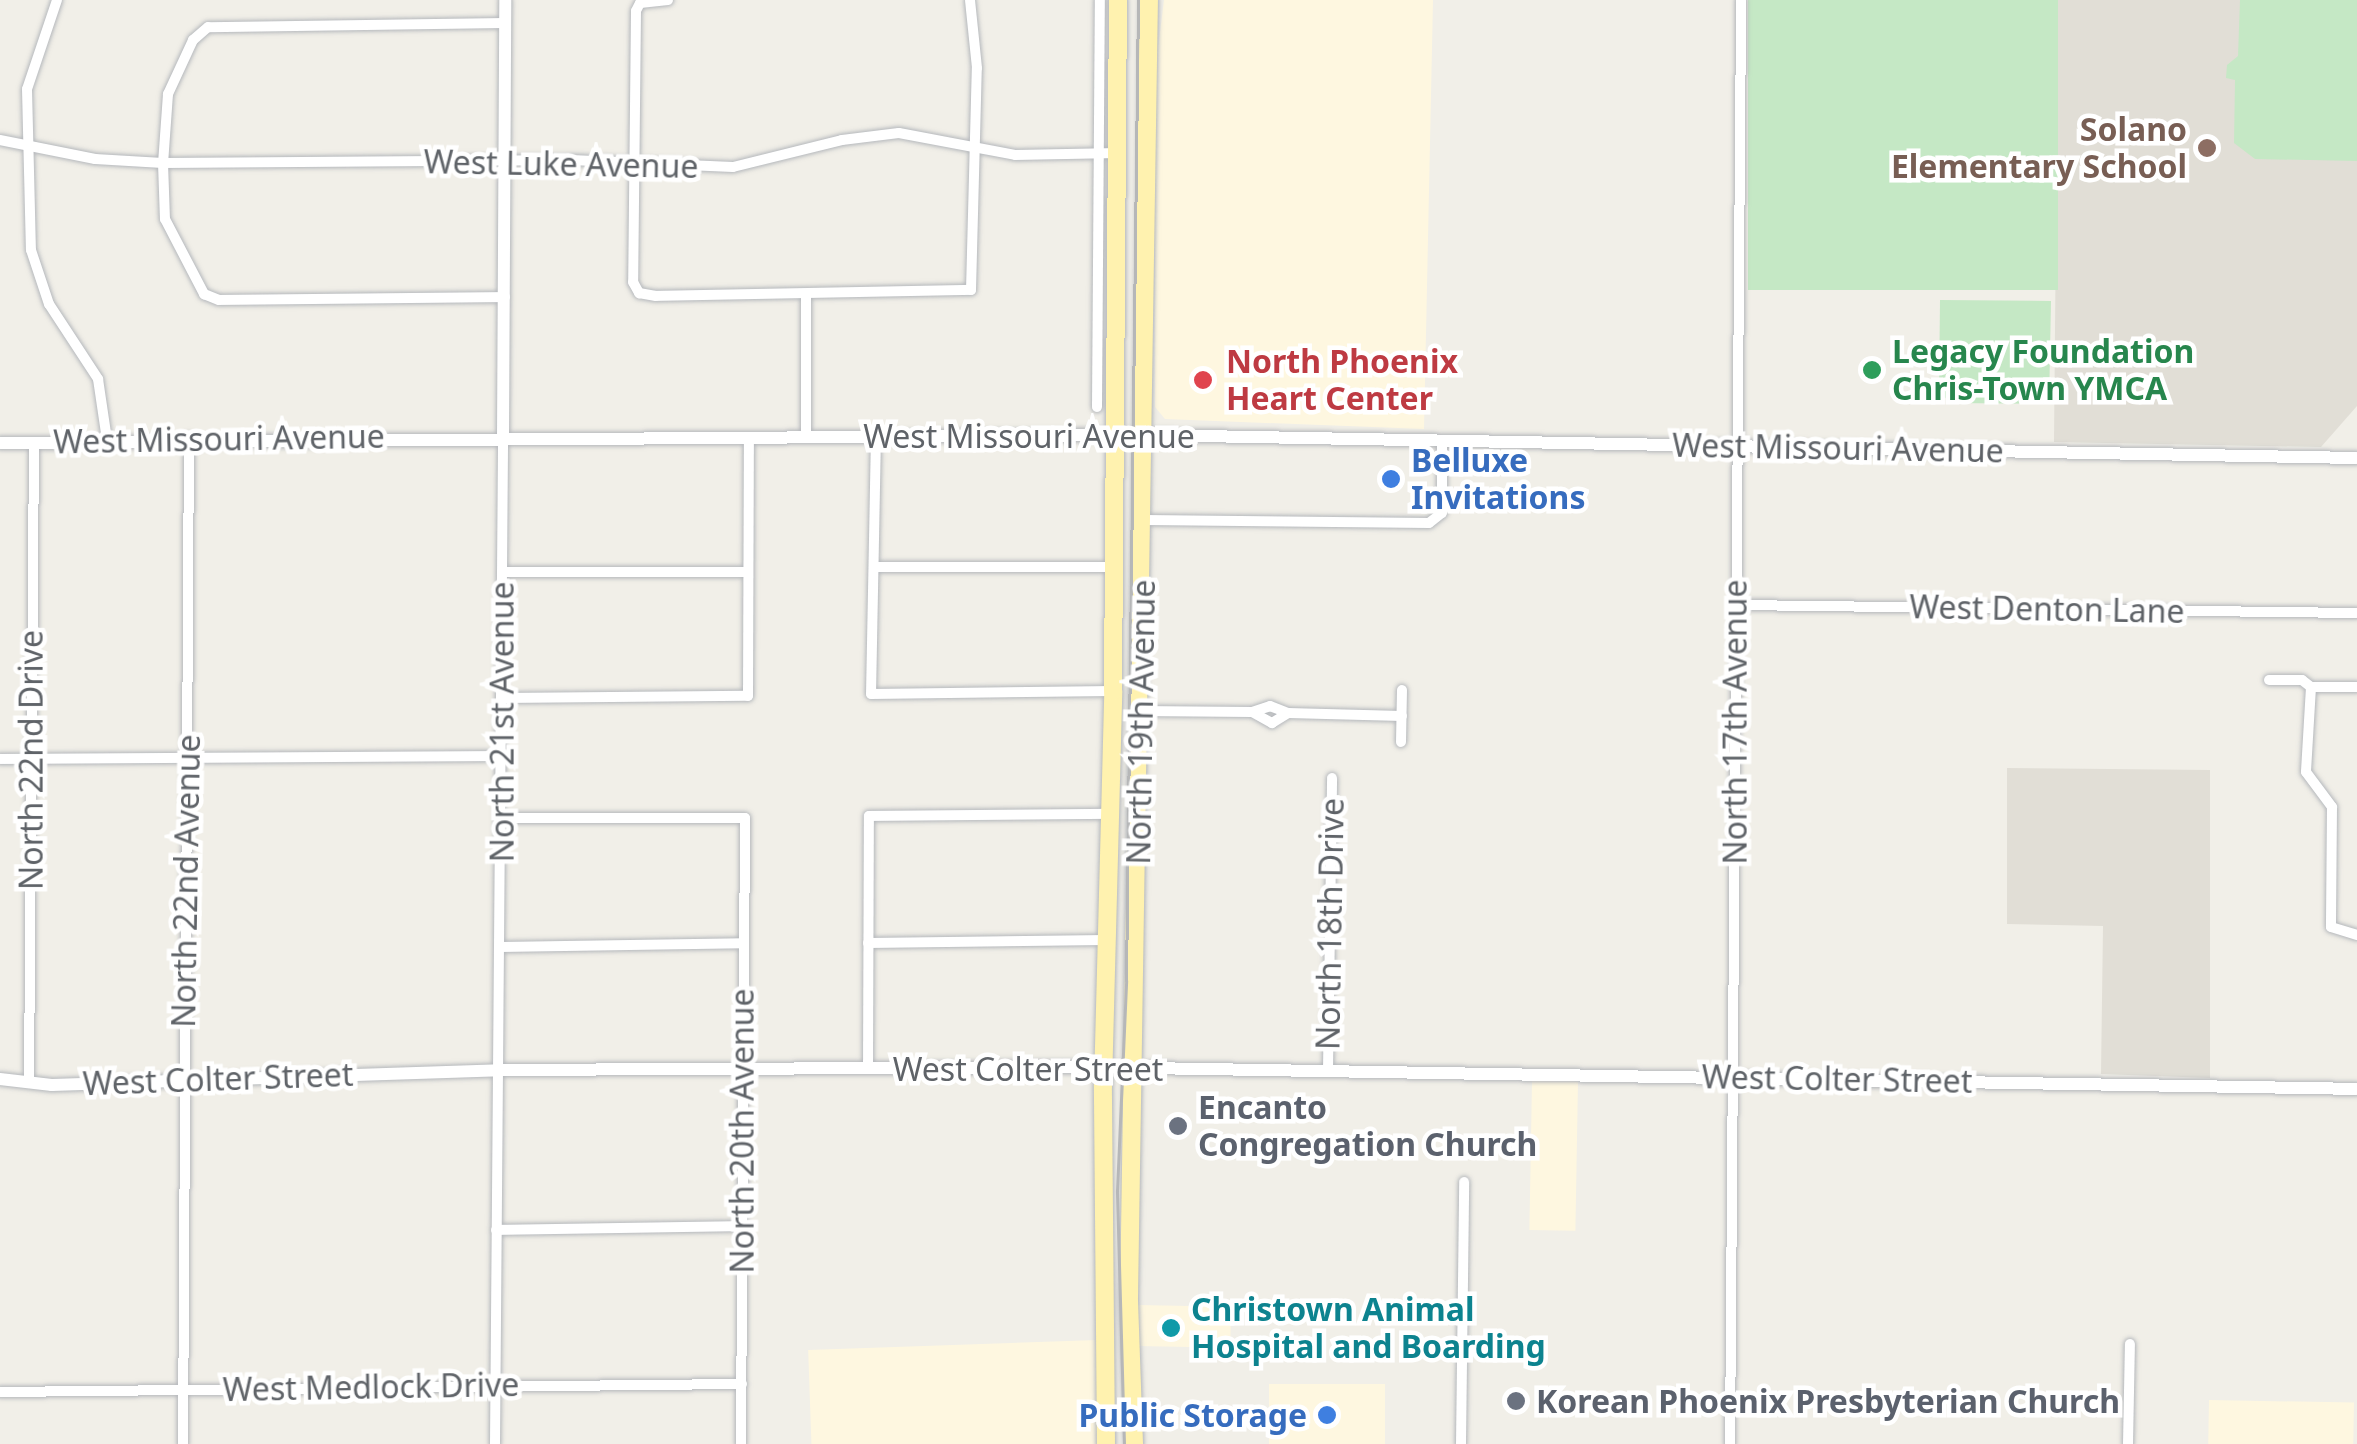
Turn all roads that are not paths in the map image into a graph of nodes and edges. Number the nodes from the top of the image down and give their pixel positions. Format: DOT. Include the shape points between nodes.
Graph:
graph roads {
  1 [pos="57,0"];
  2 [pos="506,0"];
  3 [pos="668,0"];
  4 [pos="972,0"];
  5 [pos="1100,0"];
  6 [pos="1118,0"];
  7 [pos="1149,0"];
  8 [pos="1741,0"];
  9 [pos="505,22"];
  10 [pos="0,140"];
  11 [pos="26,146"];
  12 [pos="976,146"];
  13 [pos="1119,153"];
  14 [pos="1098,154"];
  15 [pos="506,161"];
  16 [pos="164,164"];
  17 [pos="634,166"];
  18 [pos="806,295"];
  19 [pos="505,297"];
  20 [pos="1098,408"];
  21 [pos="876,435"];
  22 [pos="1112,435"];
  23 [pos="1146,435"];
  24 [pos="806,437"];
  25 [pos="189,438"];
  26 [pos="503,438"];
  27 [pos="749,439"];
  28 [pos="107,440"];
  29 [pos="1442,440"];
  30 [pos="0,442"];
  31 [pos="34,442"];
  32 [pos="1736,447"];
  33 [pos="2357,458"];
  34 [pos="1145,520"];
  35 [pos="1114,567"];
  36 [pos="874,568"];
  37 [pos="503,572"];
  38 [pos="748,572"];
  39 [pos="1736,604"];
  40 [pos="2357,612"];
  41 [pos="2269,680"];
  42 [pos="2311,687"];
  43 [pos="2357,687"];
  44 [pos="1402,690"];
  45 [pos="1114,691"];
  46 [pos="502,698"];
  47 [pos="1138,712"];
  48 [pos="1402,716"];
  49 [pos="1401,742"];
  50 [pos="500,756"];
  51 [pos="0,759"];
  52 [pos="31,759"];
  53 [pos="188,760"];
  54 [pos="1332,778"];
  55 [pos="1111,814"];
  56 [pos="502,818"];
  57 [pos="2357,935"];
  58 [pos="1106,940"];
  59 [pos="868,942"];
  60 [pos="743,943"];
  61 [pos="500,947"];
  62 [pos="1104,1068"];
  63 [pos="1137,1068"];
  64 [pos="868,1069"];
  65 [pos="500,1070"];
  66 [pos="1328,1070"];
  67 [pos="742,1071"];
  68 [pos="183,1076"];
  69 [pos="29,1078"];
  70 [pos="1733,1078"];
  71 [pos="0,1079"];
  72 [pos="2357,1089"];
  73 [pos="1464,1182"];
  74 [pos="743,1226"];
  75 [pos="496,1230"];
  76 [pos="2130,1344"];
  77 [pos="742,1384"];
  78 [pos="496,1386"];
  79 [pos="183,1390"];
  80 [pos="0,1392"];
  81 [pos="183,1444"];
  82 [pos="495,1444"];
  83 [pos="740,1444"];
  84 [pos="1106,1444"];
  85 [pos="1134,1444"];
  86 [pos="1461,1444"];
  87 [pos="1730,1444"];
  88 [pos="2128,1444"];
  1 -- 11 [label="street" via="26,88"];
  2 -- 9 [label="street, North 21st Avenue"];
  3 -- 17 [label="street" via="640,3"];
  4 -- 12 [label="street"];
  5 -- 14 [label="street"];
  6 -- 13 [label="main road, North 19th Avenue"];
  7 -- 23 [label="main road, North 19th Avenue"];
  8 -- 32 [label="street, North 17th Avenue"];
  9 -- 15 [label="street, North 21st Avenue"];
  9 -- 16 [label="street" via="216,25 198,33 168,94"];
  10 -- 11 [label="street, West Luke Avenue"];
  11 -- 16 [label="street, West Luke Avenue"];
  11 -- 28 [label="street" via="39,280 98,379"];
  12 -- 14 [label="street, West Luke Avenue" via="1016,155"];
  12 -- 17 [label="street, West Luke Avenue" via="876,134 733,166"];
  12 -- 18 [label="street" via="970,290"];
  13 -- 14 [label="street, West Luke Avenue"];
  13 -- 22 [label="main road, North 19th Avenue"];
  14 -- 20 [label="street"];
  15 -- 16 [label="street, West Luke Avenue"];
  15 -- 17 [label="street, West Luke Avenue"];
  15 -- 19 [label="street, North 21st Avenue"];
  16 -- 19 [label="street" via="165,220 204,294 219,300"];
  17 -- 18 [label="street" via="634,282 640,293"];
  18 -- 24 [label="street"];
  19 -- 26 [label="street, North 21st Avenue"];
  21 -- 22 [label="street, West Missouri Avenue"];
  21 -- 24 [label="street, West Missouri Avenue"];
  21 -- 36 [label="street"];
  22 -- 23 [label="street, West Missouri Avenue"];
  22 -- 35 [label="main road, North 19th Avenue"];
  23 -- 29 [label="street, West Missouri Avenue"];
  23 -- 34 [label="main road, North 19th Avenue"];
  24 -- 27 [label="street, West Missouri Avenue"];
  25 -- 26 [label="street, West Missouri Avenue"];
  25 -- 28 [label="street, West Missouri Avenue"];
  25 -- 53 [label="street, North 22nd Avenue"];
  26 -- 27 [label="street, West Missouri Avenue"];
  26 -- 37 [label="street, North 21st Avenue"];
  27 -- 38 [label="street"];
  28 -- 31 [label="street, West Missouri Avenue"];
  29 -- 32 [label="street, West Missouri Avenue"];
  29 -- 34 [label="street" via="1438,520"];
  30 -- 31 [label="street, West Missouri Avenue"];
  31 -- 52 [label="street, North 22nd Drive"];
  32 -- 33 [label="street, West Missouri Avenue"];
  32 -- 39 [label="street, North 17th Avenue"];
  34 -- 47 [label="main road, North 19th Avenue"];
  35 -- 36 [label="street"];
  35 -- 45 [label="main road, North 19th Avenue"];
  36 -- 45 [label="street" via="871,694"];
  37 -- 38 [label="street"];
  37 -- 46 [label="street, North 21st Avenue"];
  38 -- 46 [label="street" via="748,696"];
  39 -- 40 [label="street, West Denton Lane"];
  39 -- 70 [label="street, North 17th Avenue"];
  41 -- 42 [label="street" via="2302,680"];
  42 -- 43 [label="street"];
  42 -- 57 [label="street" via="2306,772 2332,807 2331,927"];
  44 -- 48 [label="street"];
  45 -- 55 [label="main road, North 19th Avenue"];
  46 -- 50 [label="street, North 21st Avenue"];
  47 -- 48 [label="street" via="1252,712 1272,723 1288,713"];
  47 -- 63 [label="main road, North 19th Avenue"];
  48 -- 49 [label="street"];
  50 -- 53 [label="street"];
  50 -- 56 [label="street, North 21st Avenue"];
  51 -- 52 [label="street"];
  52 -- 53 [label="street"];
  52 -- 69 [label="street, North 22nd Drive"];
  53 -- 68 [label="street, North 22nd Avenue"];
  54 -- 66 [label="street, North 18th Drive"];
  55 -- 58 [label="main road, North 19th Avenue"];
  55 -- 59 [label="street" via="869,816"];
  56 -- 60 [label="street, North 20th Avenue" via="746,818"];
  56 -- 61 [label="street, North 21st Avenue"];
  58 -- 59 [label="street"];
  58 -- 62 [label="main road, North 19th Avenue"];
  59 -- 64 [label="street"];
  60 -- 61 [label="street"];
  60 -- 67 [label="street, North 20th Avenue"];
  61 -- 65 [label="street, North 21st Avenue"];
  62 -- 63 [label="street, West Colter Street"];
  62 -- 64 [label="street, West Colter Street"];
  62 -- 84 [label="main road, North 19th Avenue"];
  63 -- 66 [label="street, West Colter Street"];
  63 -- 85 [label="main road, North 19th Avenue" via="1129,1298"];
  64 -- 67 [label="street, West Colter Street"];
  65 -- 67 [label="street, West Colter Street"];
  65 -- 68 [label="street, West Colter Street"];
  65 -- 75 [label="street, North 21st Avenue"];
  66 -- 70 [label="street, West Colter Street"];
  67 -- 74 [label="street, North 20th Avenue"];
  68 -- 69 [label="street, West Colter Street" via="154,1084 52,1085"];
  68 -- 79 [label="street, North 22nd Avenue"];
  69 -- 71 [label="street, West Colter Street"];
  70 -- 72 [label="street, West Colter Street"];
  70 -- 87 [label="street, North 17th Avenue"];
  73 -- 86 [label="street"];
  74 -- 75 [label="street"];
  74 -- 77 [label="street, North 20th Avenue"];
  75 -- 78 [label="street, North 21st Avenue"];
  76 -- 88 [label="street"];
  77 -- 78 [label="street, West Medlock Drive"];
  77 -- 83 [label="street, North 20th Avenue"];
  78 -- 79 [label="street, West Medlock Drive"];
  78 -- 82 [label="street, North 21st Avenue"];
  79 -- 80 [label="street, West Medlock Drive"];
  79 -- 81 [label="street, North 22nd Avenue"];
}
